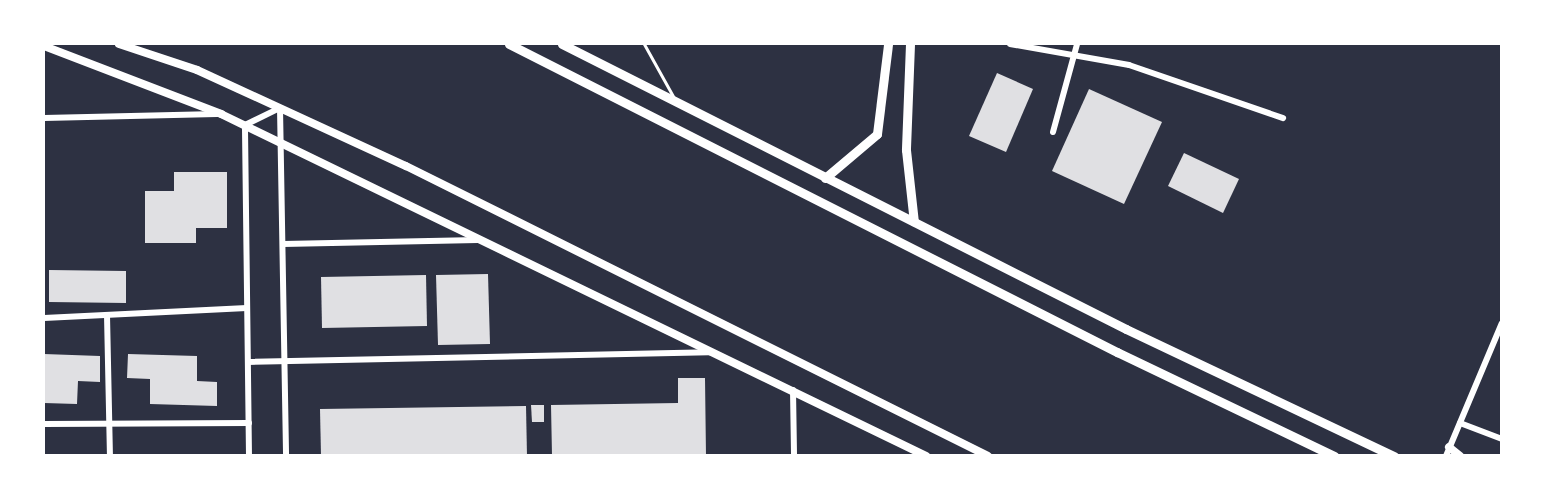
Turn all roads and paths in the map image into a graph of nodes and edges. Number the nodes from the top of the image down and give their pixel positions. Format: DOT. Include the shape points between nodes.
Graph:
graph roads {
  1 [pos="119,44"];
  2 [pos="508,44"];
  3 [pos="562,44"];
  4 [pos="568,44"];
  5 [pos="644,44"];
  6 [pos="888,44"];
  7 [pos="910,44"];
  8 [pos="1010,44"];
  9 [pos="1077,44"];
  10 [pos="44,45"];
  11 [pos="1076,58"];
  12 [pos="608,67"];
  13 [pos="676,102"];
  14 [pos="280,108"];
  15 [pos="221,114"];
  16 [pos="44,118"];
  17 [pos="1283,118"];
  18 [pos="245,125"];
  19 [pos="1053,132"];
  20 [pos="282,142"];
  21 [pos="825,178"];
  22 [pos="914,222"];
  23 [pos="486,240"];
  24 [pos="283,244"];
  25 [pos="247,308"];
  26 [pos="107,315"];
  27 [pos="44,318"];
  28 [pos="1502,323"];
  29 [pos="715,352"];
  30 [pos="284,360"];
  31 [pos="248,362"];
  32 [pos="792,390"];
  33 [pos="110,422"];
  34 [pos="249,423"];
  35 [pos="1460,423"];
  36 [pos="44,424"];
  37 [pos="1502,439"];
  38 [pos="1449,447"];
  39 [pos="110,456"];
  40 [pos="249,456"];
  41 [pos="286,456"];
  42 [pos="794,456"];
  43 [pos="926,456"];
  44 [pos="988,456"];
  45 [pos="1334,456"];
  46 [pos="1394,456"];
  47 [pos="1446,456"];
  48 [pos="1460,456"];
  1 -- 14 [label="street" via="197,70"];
  2 -- 45 [label="main road" via="1117,352"];
  3 -- 12 [label="main road"];
  4 -- 12 [label="main road"];
  5 -- 13 [label="lane"];
  6 -- 21 [label="main road" via="877,134"];
  7 -- 22 [label="main road" via="906,150"];
  8 -- 11 [label="street"];
  9 -- 11 [label="street"];
  10 -- 15 [label="street"];
  11 -- 17 [label="street" via="1129,65"];
  11 -- 19 [label="street"];
  12 -- 13 [label="main road"];
  13 -- 21 [label="main road"];
  14 -- 18 [label="street"];
  14 -- 20 [label="street"];
  14 -- 44 [label="street" via="406,166"];
  15 -- 16 [label="street"];
  15 -- 18 [label="street"];
  18 -- 20 [label="street"];
  18 -- 25 [label="street"];
  20 -- 23 [label="street"];
  20 -- 24 [label="street"];
  21 -- 22 [label="main road"];
  22 -- 46 [label="main road"];
  23 -- 24 [label="street"];
  23 -- 29 [label="street"];
  24 -- 30 [label="street"];
  25 -- 26 [label="street"];
  25 -- 31 [label="street"];
  26 -- 27 [label="street"];
  26 -- 33 [label="street"];
  28 -- 35 [label="street"];
  29 -- 30 [label="street"];
  29 -- 32 [label="street"];
  30 -- 31 [label="street"];
  30 -- 41 [label="street"];
  31 -- 34 [label="street"];
  32 -- 42 [label="street"];
  32 -- 43 [label="street"];
  33 -- 34 [label="street"];
  33 -- 36 [label="street"];
  33 -- 39 [label="street"];
  34 -- 40 [label="street"];
  35 -- 37 [label="street"];
  35 -- 38 [label="street"];
  38 -- 47 [label="street"];
  38 -- 48 [label="street"];
}
